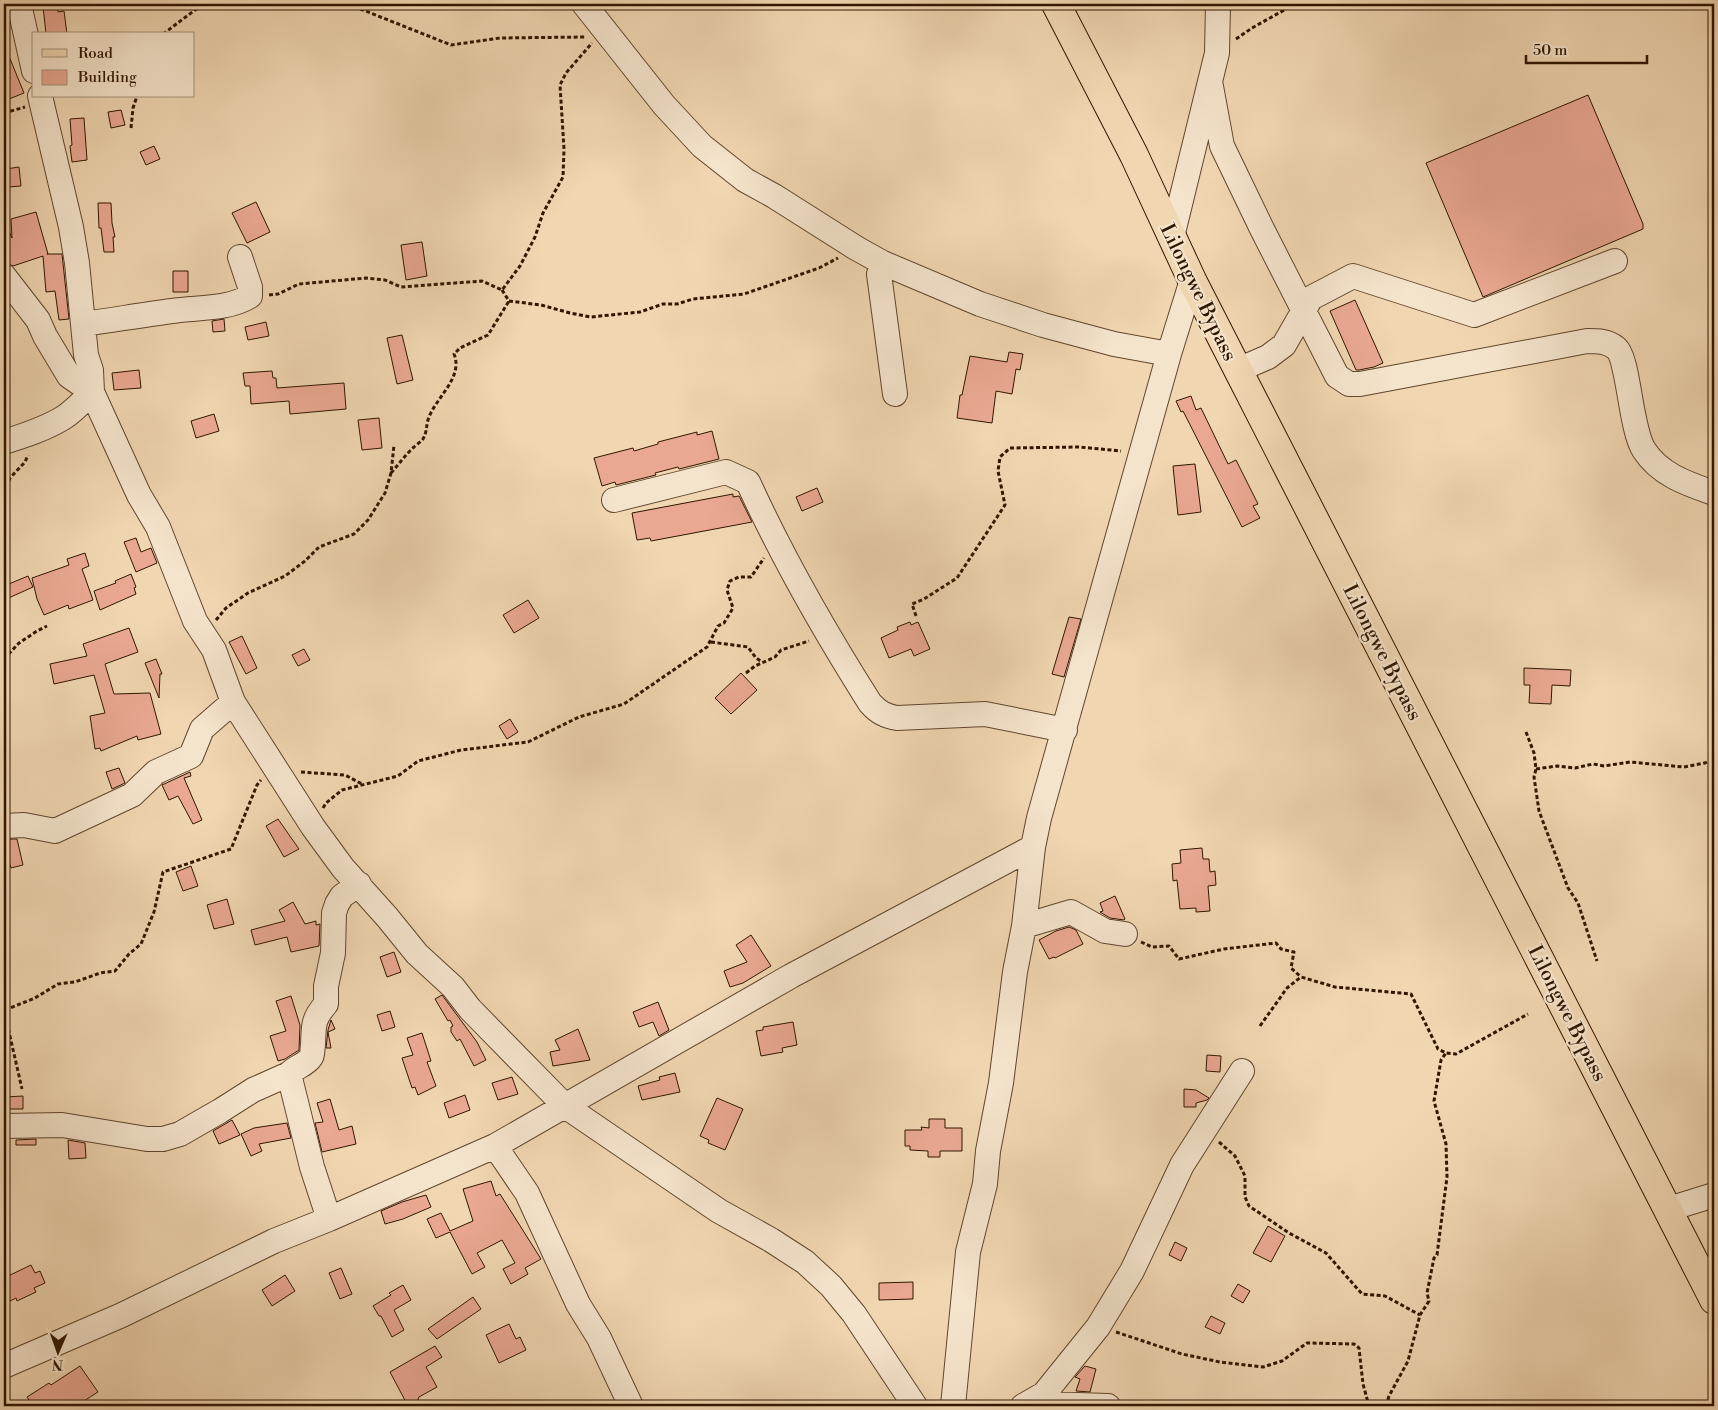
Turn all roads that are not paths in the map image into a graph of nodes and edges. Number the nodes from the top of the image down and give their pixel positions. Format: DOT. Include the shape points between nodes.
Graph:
graph roads {
  1 [pos="19,4"];
  2 [pos="584,4"];
  3 [pos="1056,4"];
  4 [pos="1218,4"];
  5 [pos="32,62"];
  6 [pos="1210,81"];
  7 [pos="40,98"];
  8 [pos="1172,237"];
  9 [pos="240,257"];
  10 [pos="1615,261"];
  11 [pos="883,263"];
  12 [pos="4,276"];
  13 [pos="1192,280"];
  14 [pos="1304,311"];
  15 [pos="84,324"];
  16 [pos="1170,354"];
  17 [pos="1238,370"];
  18 [pos="92,392"];
  19 [pos="895,394"];
  20 [pos="4,442"];
  21 [pos="1714,494"];
  22 [pos="614,500"];
  23 [pos="233,702"];
  24 [pos="1065,730"];
  25 [pos="4,826"];
  26 [pos="1033,847"];
  27 [pos="359,884"];
  28 [pos="1024,926"];
  29 [pos="1125,934"];
  30 [pos="1242,1071"];
  31 [pos="289,1074"];
  32 [pos="565,1106"];
  33 [pos="4,1126"];
  34 [pos="495,1146"];
  35 [pos="1714,1195"];
  36 [pos="1669,1209"];
  37 [pos="329,1219"];
  38 [pos="1714,1300"];
  39 [pos="4,1366"];
  40 [pos="1046,1401"];
  41 [pos="631,1406"];
  42 [pos="915,1406"];
  43 [pos="953,1406"];
  44 [pos="1023,1406"];
  45 [pos="1108,1406"];
  1 -- 5 [label="street"];
  2 -- 11 [label="street" via="603,36 702,146 745,180"];
  3 -- 8 [label="main road, Lilongwe Bypass" via="1134,155"];
  4 -- 6 [label="street" via="1216,53"];
  6 -- 8 [label="street"];
  6 -- 14 [label="street" via="1222,146"];
  7 -- 15 [label="street" via="71,227"];
  8 -- 13 [label="main road, Lilongwe Bypass"];
  9 -- 15 [label="street" via="250,287 250,296 240,302"];
  10 -- 14 [label="street" via="1474,315 1353,276 1311,298"];
  11 -- 16 [label="street" via="980,304 1043,325 1114,344"];
  11 -- 19 [label="street" via="879,274"];
  12 -- 18 [label="street" via="38,320 69,376"];
  13 -- 16 [label="street"];
  13 -- 17 [label="main road, Lilongwe Bypass"];
  14 -- 17 [label="street" via="1284,345 1268,357"];
  14 -- 21 [label="street" via="1337,376 1348,384 1587,341 1605,341 1618,349 1634,426 1644,450 1663,472"];
  15 -- 18 [label="street"];
  16 -- 24 [label="street"];
  17 -- 36 [label="main road, Lilongwe Bypass"];
  18 -- 20 [label="street" via="67,415"];
  18 -- 23 [label="street" via="139,495 158,527 195,622 214,650"];
  22 -- 24 [label="street" via="726,472 748,482 770,531 829,638 877,710 897,718 985,714"];
  23 -- 25 [label="street" via="202,729 191,756 156,772 132,796 55,831 24,825"];
  23 -- 27 [label="street" via="313,827"];
  24 -- 26 [label="street"];
  26 -- 28 [label="street"];
  26 -- 32 [label="street" via="791,976"];
  27 -- 31 [label="street" via="342,896 334,913 333,953 326,1004 313,1022 312,1056"];
  27 -- 32 [label="street" via="417,954"];
  28 -- 29 [label="street" via="1071,912 1105,931"];
  28 -- 43 [label="street" via="985,1184 968,1252"];
  30 -- 40 [label="street" via="1182,1165 1132,1271 1098,1327"];
  31 -- 33 [label="street" via="253,1090 180,1134 163,1139 62,1125"];
  31 -- 37 [label="street" via="312,1167"];
  32 -- 34 [label="street"];
  32 -- 42 [label="street" via="718,1211 805,1262 842,1299"];
  34 -- 37 [label="street"];
  34 -- 41 [label="street" via="527,1193 578,1304 599,1338"];
  35 -- 36 [label="street"];
  36 -- 38 [label="main road, Lilongwe Bypass"];
  37 -- 39 [label="street" via="274,1241 122,1315"];
  40 -- 44 [label="street"];
  40 -- 45 [label="street"];
}
